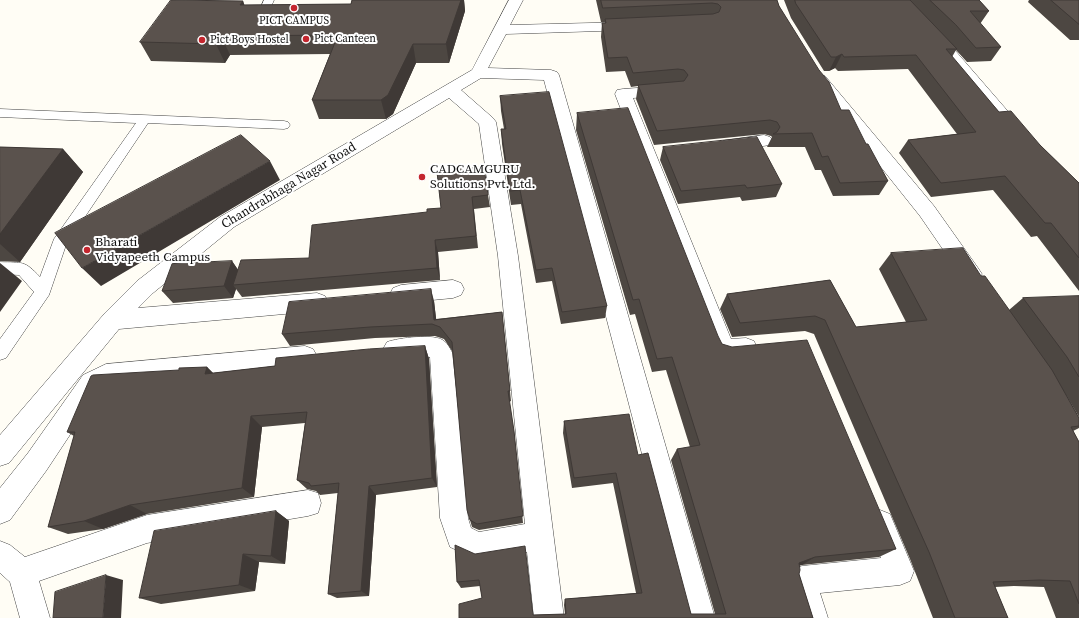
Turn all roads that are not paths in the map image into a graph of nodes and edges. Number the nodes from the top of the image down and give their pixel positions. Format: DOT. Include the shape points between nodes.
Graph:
graph roads {
  1 [pos="269,0"];
  2 [pos="516,0"];
  3 [pos="898,0"];
  4 [pos="263,14"];
  5 [pos="645,26"];
  6 [pos="500,30"];
  7 [pos="810,64"];
  8 [pos="478,73"];
  9 [pos="450,90"];
  10 [pos="675,90"];
  11 [pos="0,113"];
  12 [pos="145,119"];
  13 [pos="284,125"];
  14 [pos="764,141"];
  15 [pos="709,147"];
  16 [pos="1030,148"];
  17 [pos="0,268"];
  18 [pos="980,287"];
  19 [pos="453,289"];
  20 [pos="43,291"];
  21 [pos="382,296"];
  22 [pos="334,300"];
  23 [pos="113,320"];
  24 [pos="769,346"];
  25 [pos="375,350"];
  26 [pos="0,353"];
  27 [pos="324,355"];
  28 [pos="0,454"];
  29 [pos="308,503"];
  30 [pos="872,504"];
  31 [pos="0,510"];
  32 [pos="539,536"];
  33 [pos="0,555"];
  34 [pos="22,573"];
  35 [pos="35,618"];
  36 [pos="548,618"];
  37 [pos="700,618"];
  38 [pos="813,618"];
  1 -- 4 [label="lane"];
  2 -- 6 [label="street"];
  3 -- 16 [label="street" via="941,43"];
  5 -- 6 [label="street"];
  6 -- 8 [label="street"];
  7 -- 18 [label="street" via="822,83 927,211"];
  8 -- 9 [label="street, Chandrabhaga Nagar Road"];
  8 -- 37 [label="street" via="551,75"];
  9 -- 23 [label="street, Chandrabhaga Nagar Road" via="227,222 145,287"];
  9 -- 32 [label="street" via="487,122 508,256"];
  10 -- 24 [label="street" via="623,94 654,153 724,350"];
  11 -- 12 [label="lane"];
  12 -- 13 [label="lane"];
  12 -- 20 [label="lane" via="59,242"];
  14 -- 15 [label="street"];
  17 -- 20 [label="lane" via="23,269"];
  19 -- 21 [label="street"];
  20 -- 26 [label="lane"];
  22 -- 23 [label="street"];
  23 -- 28 [label="street, Chandrabhaga Nagar Road"];
  25 -- 32 [label="street" via="434,348 441,354 454,518 460,537 478,546"];
  27 -- 31 [label="street" via="106,375 92,383 76,403 37,462"];
  29 -- 34 [label="street" via="147,529"];
  30 -- 38 [label="street" via="900,571 802,580"];
  32 -- 36 [label="street"];
  33 -- 34 [label="street"];
  34 -- 35 [label="street"];
}
